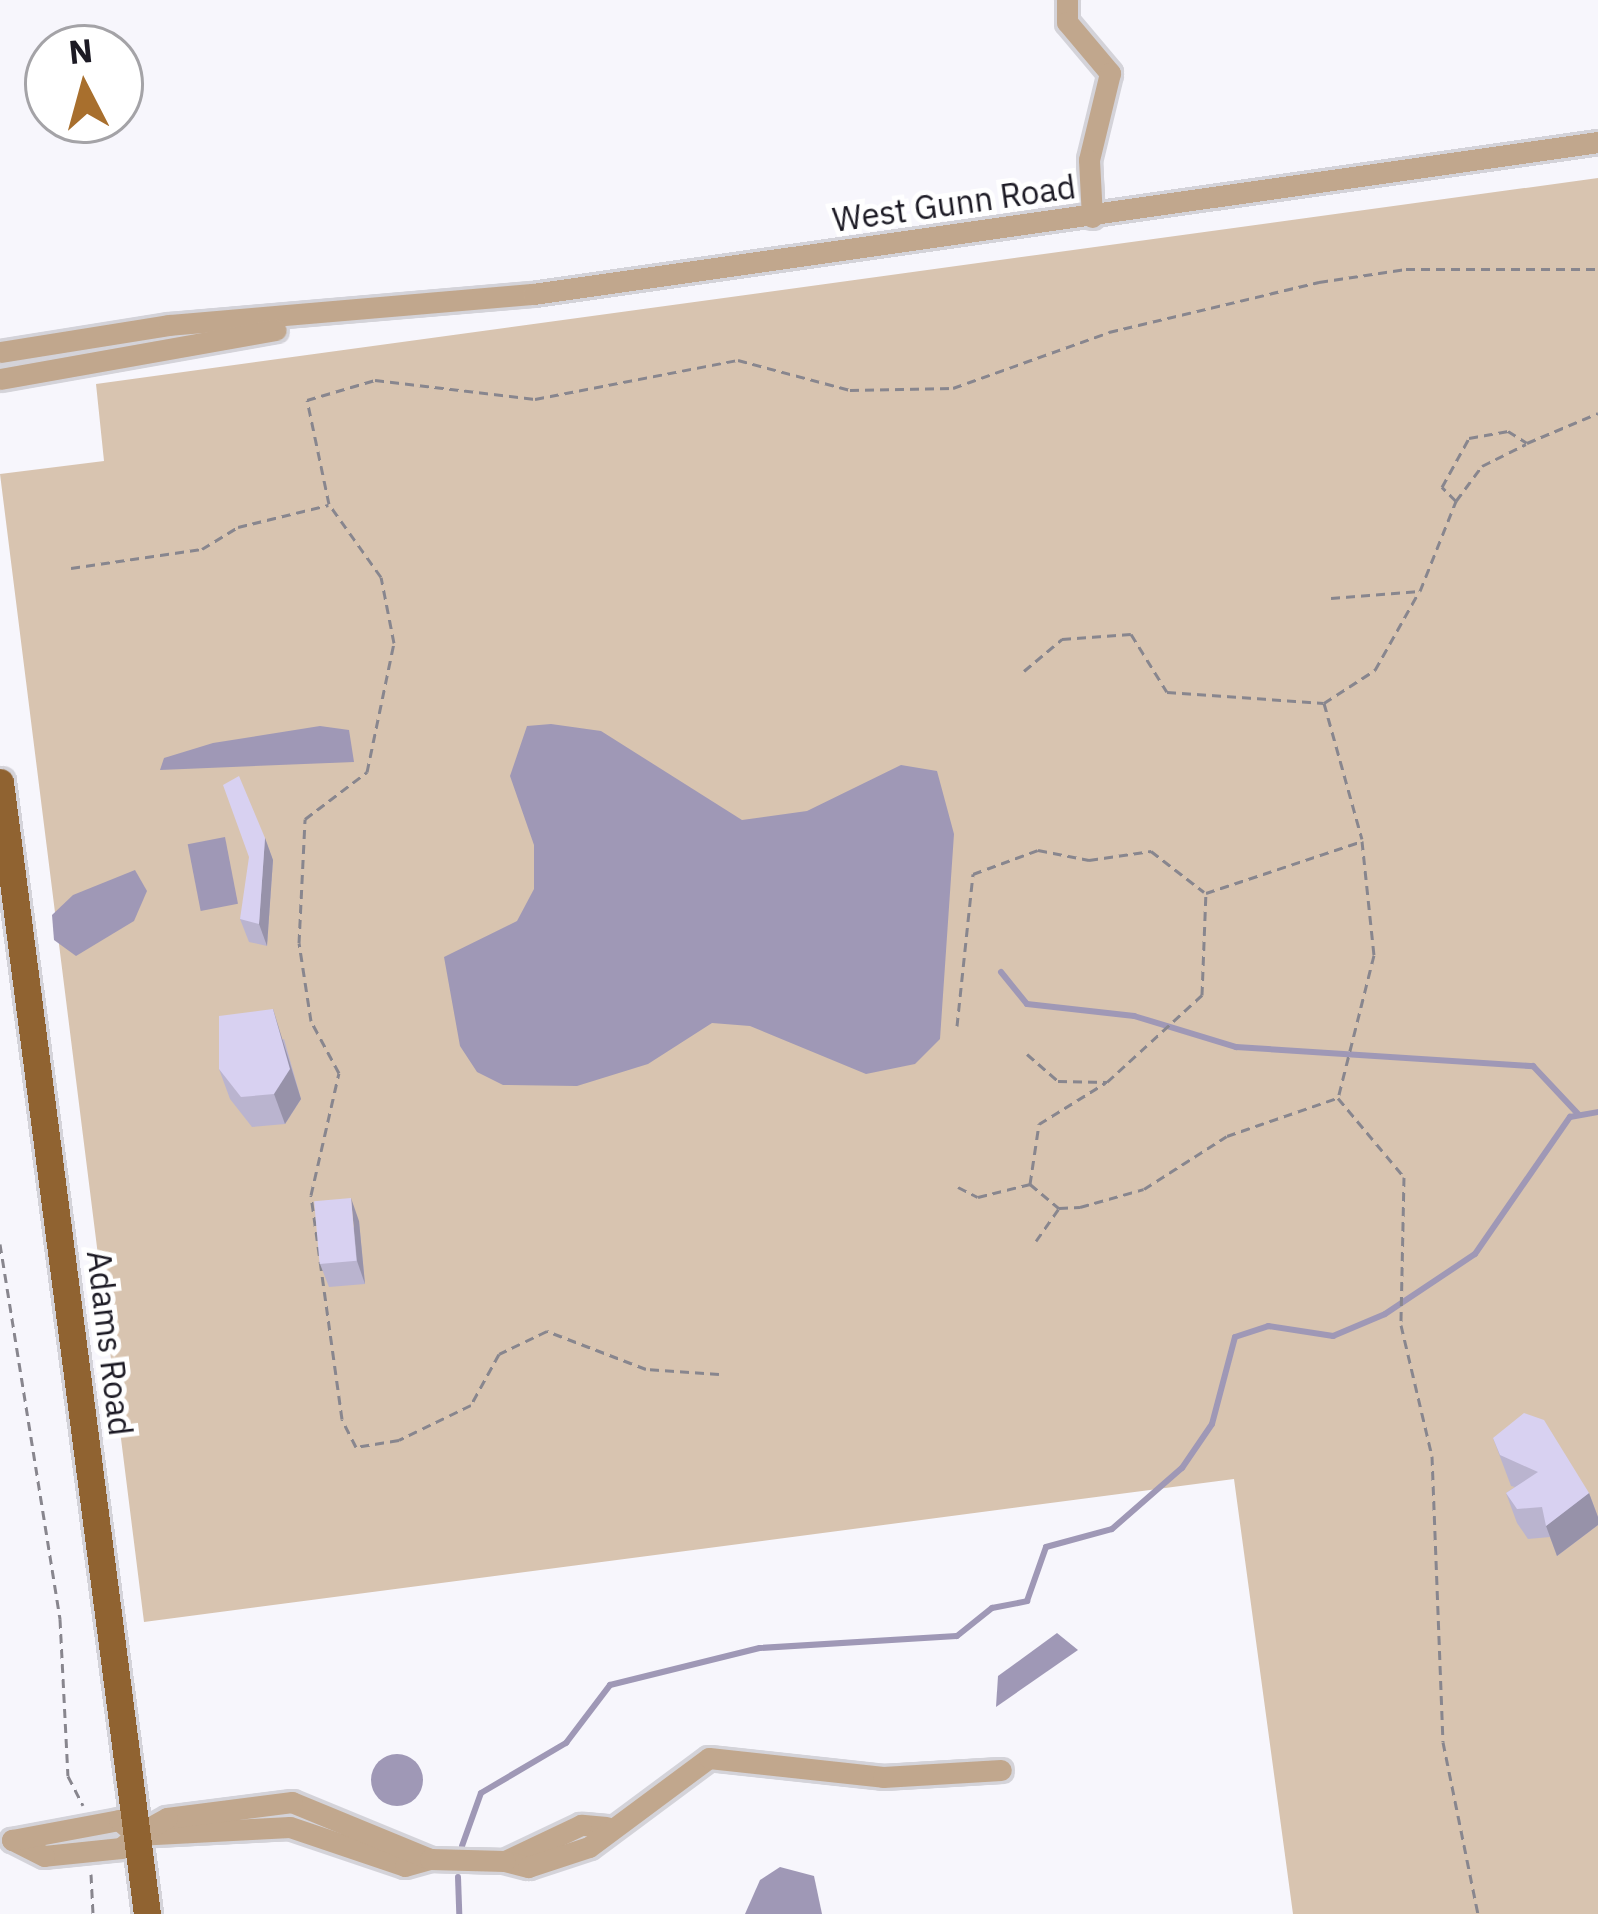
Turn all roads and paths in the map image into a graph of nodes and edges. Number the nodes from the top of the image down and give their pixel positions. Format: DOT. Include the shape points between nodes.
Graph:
graph roads {
  1 [pos="1067,0"];
  2 [pos="1598,142"];
  3 [pos="1091,217"];
  4 [pos="1598,269"];
  5 [pos="318,320"];
  6 [pos="0,352"];
  7 [pos="0,379"];
  8 [pos="1598,413"];
  9 [pos="1528,443"];
  10 [pos="1456,501"];
  11 [pos="329,504"];
  12 [pos="70,568"];
  13 [pos="1420,591"];
  14 [pos="1331,598"];
  15 [pos="1024,670"];
  16 [pos="1324,704"];
  17 [pos="0,782"];
  18 [pos="1362,841"];
  19 [pos="1206,893"];
  20 [pos="957,1026"];
  21 [pos="1028,1054"];
  22 [pos="1107,1082"];
  23 [pos="1338,1098"];
  24 [pos="1030,1184"];
  25 [pos="958,1187"];
  26 [pos="1059,1208"];
  27 [pos="1036,1241"];
  28 [pos="0,1244"];
  29 [pos="719,1373"];
  30 [pos="1001,1770"];
  31 [pos="83,1802"];
  32 [pos="309,1806"];
  33 [pos="306,1831"];
  34 [pos="136,1835"];
  35 [pos="6,1838"];
  36 [pos="430,1858"];
  37 [pos="147,1914"];
  38 [pos="1478,1914"];
  1 -- 3 [label="street" via="1067,22 1110,73 1089,160"];
  2 -- 3 [label="street, West Gunn Road"];
  3 -- 5 [label="street, West Gunn Road"];
  4 -- 11 [label="path" via="1364,274 1109,332 953,388 850,390 738,360 535,399 336,383 303,415"];
  5 -- 6 [label="street, West Gunn Road" via="169,325"];
  5 -- 7 [label="street, West Gunn Road"];
  8 -- 9 [label="path"];
  9 -- 10 [label="path" via="1482,466"];
  9 -- 10 [label="path" via="1508,430 1469,438 1442,487"];
  10 -- 13 [label="path"];
  11 -- 12 [label="path" via="238,526 209,547"];
  11 -- 29 [label="path" via="381,577 394,643 368,772 305,819 299,943 311,1021 339,1073 310,1195 342,1419 356,1447 399,1440 471,1405 499,1354 547,1331 646,1369"];
  13 -- 14 [label="path"];
  13 -- 16 [label="path" via="1375,670"];
  15 -- 16 [label="path" via="1062,639 1131,634 1167,692"];
  16 -- 18 [label="path"];
  17 -- 34 [label="main road, Adams Road"];
  18 -- 19 [label="path"];
  18 -- 23 [label="path" via="1374,955"];
  19 -- 20 [label="path" via="1151,851 1089,860 1038,850 973,874"];
  19 -- 22 [label="path" via="1210,973 1175,1020"];
  21 -- 22 [label="path" via="1058,1081"];
  22 -- 24 [label="path" via="1039,1124"];
  23 -- 26 [label="path" via="1227,1136 1144,1190"];
  23 -- 38 [label="path" via="1404,1178 1402,1315 1432,1456 1443,1742"];
  24 -- 25 [label="path" via="978,1197"];
  24 -- 26 [label="path"];
  26 -- 27 [label="path"];
  28 -- 31 [label="path" via="60,1619 68,1776"];
  30 -- 36 [label="street" via="883,1777 709,1758 605,1827 581,1825 505,1861"];
  32 -- 33 [label="street"];
  32 -- 34 [label="street" via="167,1818"];
  32 -- 36 [label="street"];
  33 -- 34 [label="street"];
  33 -- 36 [label="street" via="405,1865"];
  34 -- 35 [label="street" via="118,1820"];
  34 -- 37 [label="main road, Adams Road"];
}
